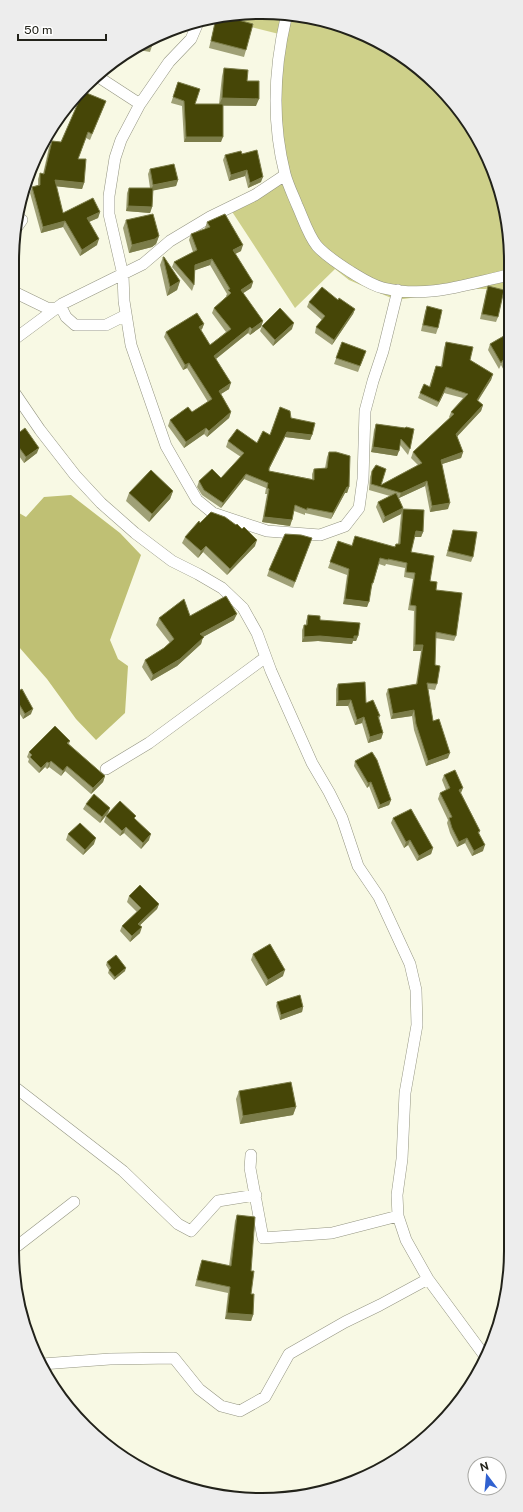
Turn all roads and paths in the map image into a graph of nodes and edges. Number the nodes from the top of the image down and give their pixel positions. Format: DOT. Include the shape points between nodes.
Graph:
graph roads {
  1 [pos="285,21"];
  2 [pos="196,28"];
  3 [pos="102,79"];
  4 [pos="140,104"];
  5 [pos="285,175"];
  6 [pos="123,275"];
  7 [pos="504,276"];
  8 [pos="398,290"];
  9 [pos="19,294"];
  10 [pos="54,310"];
  11 [pos="126,315"];
  12 [pos="19,336"];
  13 [pos="19,398"];
  14 [pos="266,657"];
  15 [pos="106,769"];
  16 [pos="19,1090"];
  17 [pos="251,1155"];
  18 [pos="256,1195"];
  19 [pos="74,1202"];
  20 [pos="398,1216"];
  21 [pos="19,1245"];
  22 [pos="428,1279"];
  23 [pos="482,1352"];
  24 [pos="47,1364"];
  1 -- 5 [label="street" via="280,41 275,92 277,132"];
  2 -- 4 [label="street" via="191,39 169,62"];
  3 -- 4 [label="street"];
  4 -- 6 [label="street" via="120,140 109,196 109,214"];
  5 -- 6 [label="street" via="255,195 170,241 143,264"];
  5 -- 8 [label="street" via="304,223 317,246 342,267 371,284"];
  6 -- 10 [label="street" via="96,286"];
  6 -- 11 [label="street"];
  7 -- 8 [label="street" via="456,289 431,292"];
  8 -- 11 [label="street" via="365,411 359,508 345,526 320,535 267,531 213,513 196,500 166,446 131,345"];
  9 -- 10 [label="street"];
  10 -- 11 [label="street" via="62,309 75,325 106,325"];
  10 -- 12 [label="street"];
  13 -- 14 [label="street" via="75,475 101,503 172,561 222,588 243,608"];
  14 -- 15 [label="street" via="149,743"];
  14 -- 20 [label="street" via="312,763 338,812 358,866 379,897 400,940 415,983 416,1025 406,1087 397,1195"];
  16 -- 18 [label="street" via="123,1171 178,1224 191,1231 218,1201"];
  17 -- 18 [label="street" via="250,1168"];
  18 -- 20 [label="street" via="263,1238 332,1233"];
  19 -- 21 [label="street"];
  20 -- 22 [label="street" via="406,1240"];
  22 -- 23 [label="street"];
  22 -- 24 [label="street" via="289,1354 265,1397 240,1411 221,1406 199,1389 174,1358"];
}
